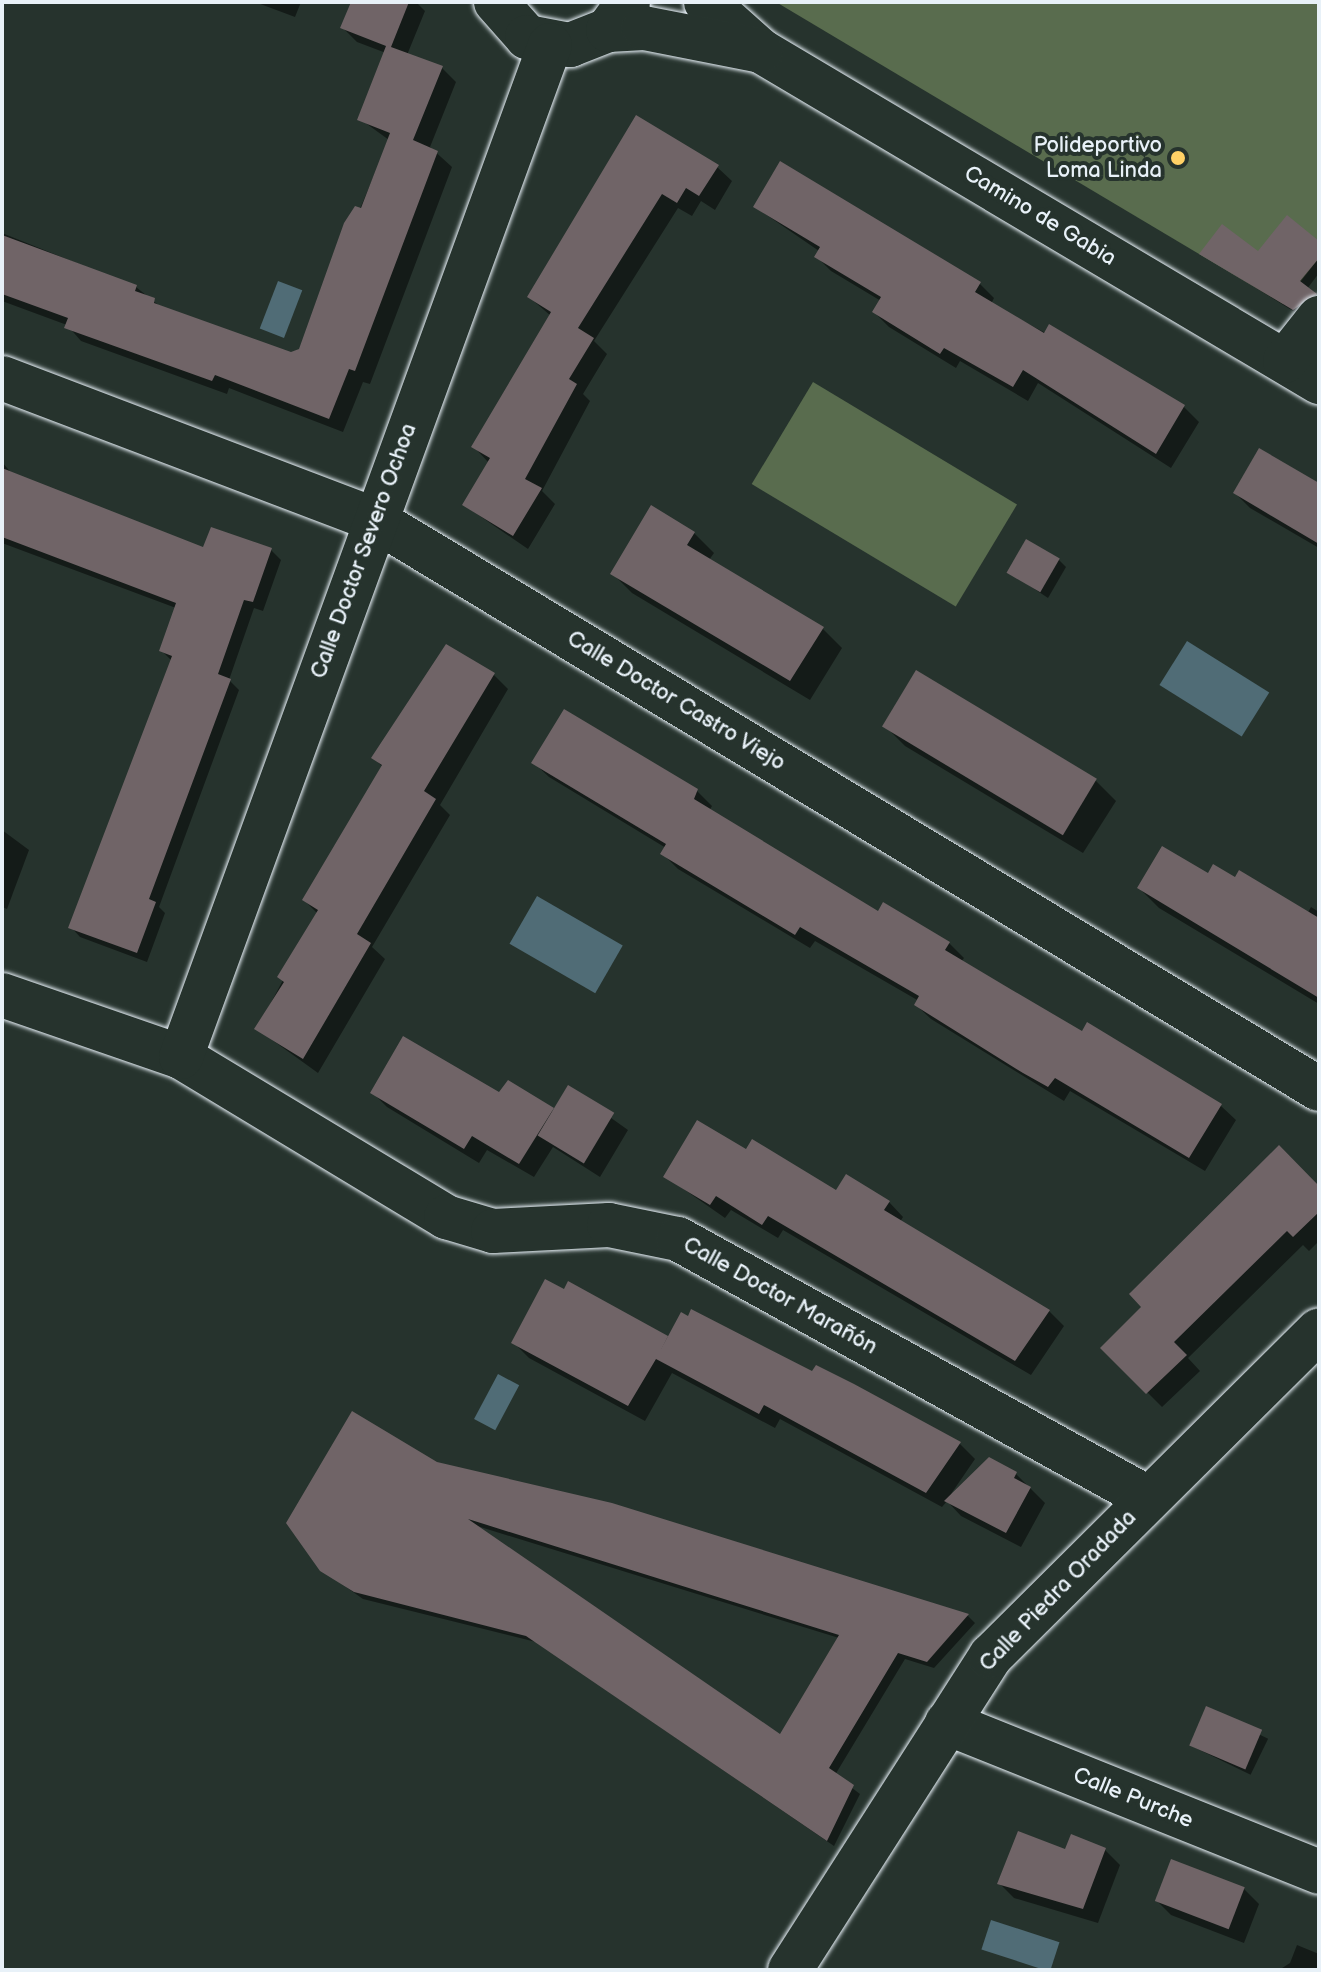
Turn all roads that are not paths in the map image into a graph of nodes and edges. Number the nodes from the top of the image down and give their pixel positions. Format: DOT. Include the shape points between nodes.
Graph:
graph roads {
  1 [pos="496,2"];
  2 [pos="706,2"];
  3 [pos="618,16"];
  4 [pos="550,45"];
  5 [pos="761,51"];
  6 [pos="1319,318"];
  7 [pos="1302,372"];
  8 [pos="2,378"];
  9 [pos="375,520"];
  10 [pos="2,995"];
  11 [pos="181,1057"];
  12 [pos="1319,1089"];
  13 [pos="1319,1330"];
  14 [pos="1148,1498"];
  15 [pos="947,1723"];
  16 [pos="1319,1872"];
  17 [pos="790,1970"];
  1 -- 4 [label="street" via="527,37"];
  2 -- 5 [label="street, Camino de Gabia"];
  3 -- 4 [label="street, Camino de Gabia" via="590,41"];
  3 -- 5 [label="street, Camino de Gabia" via="644,28"];
  4 -- 9 [label="street, Calle Doctor Severo Ochoa"];
  5 -- 7 [label="street, Camino de Gabia"];
  6 -- 7 [label="street"];
  8 -- 9 [label="street, Calle Doctor Castro Viejo"];
  9 -- 11 [label="street, Calle Doctor Severo Ochoa"];
  9 -- 12 [label="street, Calle Doctor Castro Viejo"];
  10 -- 11 [label="street, Calle Doctor Marañón"];
  11 -- 14 [label="street, Calle Doctor Marañón" via="446,1217 493,1231 609,1225 678,1239"];
  13 -- 14 [label="street, Calle Piedra Oradada"];
  14 -- 15 [label="street, Calle Piedra Oradada" via="991,1656"];
  15 -- 16 [label="street, Calle Purche"];
  15 -- 17 [label="street, Calle Piedra Oradada"];
}
